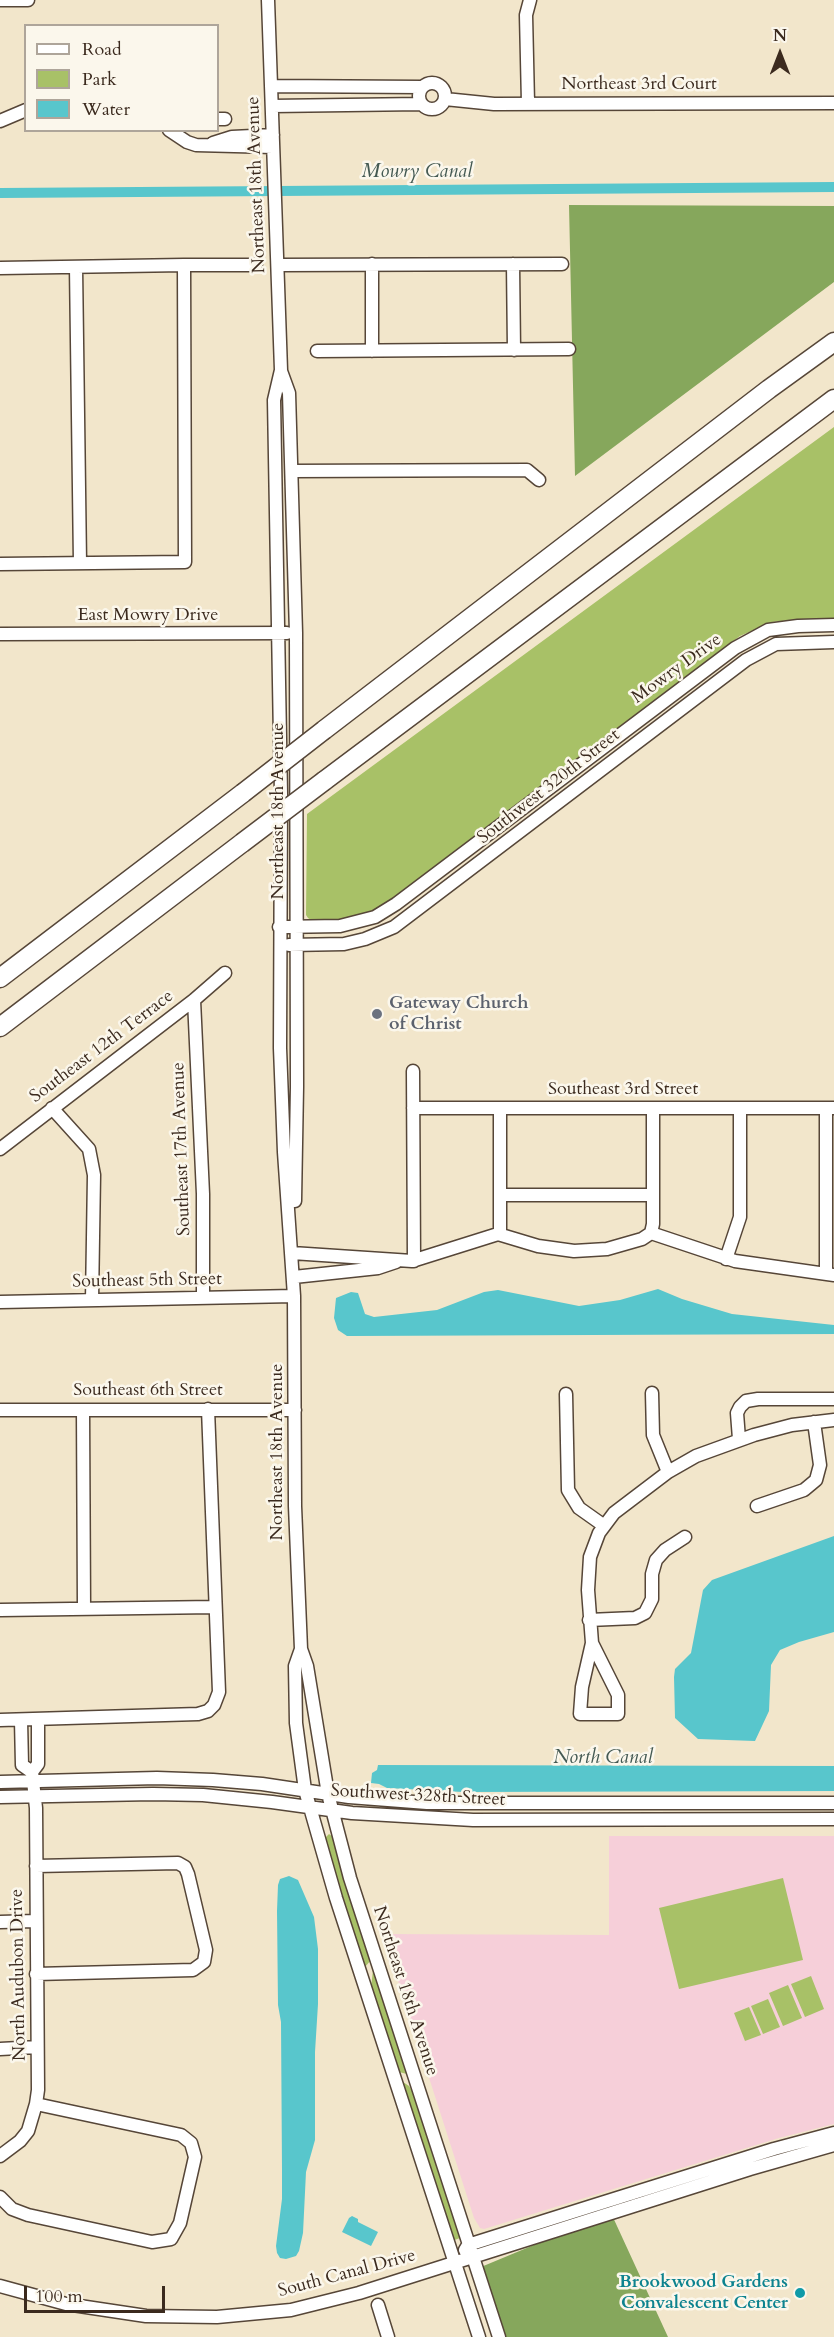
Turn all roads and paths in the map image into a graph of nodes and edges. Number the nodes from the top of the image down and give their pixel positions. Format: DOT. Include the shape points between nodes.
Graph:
graph roads {
  1 [pos="0,0"];
  2 [pos="28,0"];
  3 [pos="268,0"];
  4 [pos="530,0"];
  5 [pos="271,86"];
  6 [pos="422,87"];
  7 [pos="445,99"];
  8 [pos="528,103"];
  9 [pos="834,103"];
  10 [pos="421,104"];
  11 [pos="272,106"];
  12 [pos="24,111"];
  13 [pos="0,121"];
  14 [pos="173,132"];
  15 [pos="273,141"];
  16 [pos="372,264"];
  17 [pos="513,264"];
  18 [pos="562,264"];
  19 [pos="184,265"];
  20 [pos="256,265"];
  21 [pos="279,265"];
  22 [pos="76,267"];
  23 [pos="0,268"];
  24 [pos="834,331"];
  25 [pos="834,342"];
  26 [pos="569,349"];
  27 [pos="513,350"];
  28 [pos="317,351"];
  29 [pos="372,351"];
  30 [pos="281,370"];
  31 [pos="770,389"];
  32 [pos="834,399"];
  33 [pos="292,471"];
  34 [pos="539,480"];
  35 [pos="80,563"];
  36 [pos="0,564"];
  37 [pos="834,625"];
  38 [pos="279,633"];
  39 [pos="296,633"];
  40 [pos="0,634"];
  41 [pos="834,642"];
  42 [pos="279,927"];
  43 [pos="297,927"];
  44 [pos="279,945"];
  45 [pos="297,945"];
  46 [pos="225,973"];
  47 [pos="0,978"];
  48 [pos="194,1000"];
  49 [pos="0,1027"];
  50 [pos="412,1071"];
  51 [pos="52,1108"];
  52 [pos="413,1108"];
  53 [pos="500,1108"];
  54 [pos="653,1108"];
  55 [pos="740,1108"];
  56 [pos="830,1108"];
  57 [pos="0,1149"];
  58 [pos="653,1194"];
  59 [pos="500,1195"];
  60 [pos="651,1233"];
  61 [pos="500,1234"];
  62 [pos="292,1254"];
  63 [pos="726,1259"];
  64 [pos="400,1261"];
  65 [pos="414,1261"];
  66 [pos="830,1274"];
  67 [pos="294,1277"];
  68 [pos="294,1296"];
  69 [pos="203,1298"];
  70 [pos="92,1300"];
  71 [pos="0,1302"];
  72 [pos="567,1394"];
  73 [pos="652,1394"];
  74 [pos="834,1399"];
  75 [pos="208,1409"];
  76 [pos="0,1410"];
  77 [pos="83,1410"];
  78 [pos="295,1410"];
  79 [pos="834,1420"];
  80 [pos="814,1422"];
  81 [pos="739,1439"];
  82 [pos="668,1472"];
  83 [pos="757,1506"];
  84 [pos="603,1525"];
  85 [pos="685,1538"];
  86 [pos="214,1607"];
  87 [pos="84,1608"];
  88 [pos="0,1610"];
  89 [pos="589,1620"];
  90 [pos="592,1643"];
  91 [pos="301,1649"];
  92 [pos="21,1719"];
  93 [pos="38,1719"];
  94 [pos="0,1720"];
  95 [pos="321,1755"];
  96 [pos="300,1756"];
  97 [pos="32,1776"];
  98 [pos="0,1782"];
  99 [pos="305,1790"];
  100 [pos="328,1794"];
  101 [pos="34,1796"];
  102 [pos="0,1797"];
  103 [pos="615,1803"];
  104 [pos="834,1803"];
  105 [pos="310,1807"];
  106 [pos="333,1811"];
  107 [pos="605,1819"];
  108 [pos="834,1819"];
  109 [pos="36,1866"];
  110 [pos="35,1921"];
  111 [pos="0,1922"];
  112 [pos="376,1960"];
  113 [pos="36,1974"];
  114 [pos="364,1986"];
  115 [pos="37,2047"];
  116 [pos="0,2049"];
  117 [pos="394,2076"];
  118 [pos="417,2085"];
  119 [pos="36,2104"];
  120 [pos="834,2133"];
  121 [pos="834,2145"];
  122 [pos="0,2156"];
  123 [pos="0,2197"];
  124 [pos="470,2251"];
  125 [pos="454,2263"];
  126 [pos="0,2286"];
  127 [pos="378,2305"];
  128 [pos="388,2337"];
  129 [pos="479,2337"];
  130 [pos="499,2337"];
  1 -- 2 [label="street"];
  3 -- 5 [label="street, Northeast 18th Avenue"];
  4 -- 8 [label="street" via="526,15"];
  5 -- 6 [label="street"];
  5 -- 11 [label="street, Northeast 18th Avenue"];
  6 -- 7 [label="street" via="438,84"];
  6 -- 10 [label="street" via="418,94"];
  7 -- 8 [label="street, Northeast 3rd Court"];
  7 -- 10 [label="street" via="436,109"];
  8 -- 9 [label="street, Northeast 3rd Court"];
  10 -- 11 [label="street"];
  11 -- 15 [label="street, Northeast 18th Avenue"];
  12 -- 13 [label="street"];
  14 -- 15 [label="street" via="188,142 206,145 232,137"];
  15 -- 21 [label="street, Northeast 18th Avenue"];
  16 -- 17 [label="street"];
  16 -- 21 [label="street"];
  16 -- 29 [label="street"];
  17 -- 18 [label="street"];
  17 -- 27 [label="street"];
  19 -- 20 [label="street"];
  19 -- 22 [label="street"];
  19 -- 35 [label="street" via="185,562"];
  21 -- 30 [label="street, Northeast 18th Avenue"];
  22 -- 23 [label="street"];
  22 -- 35 [label="street"];
  24 -- 31 [label="highway" via="799,358"];
  25 -- 31 [label="highway"];
  26 -- 27 [label="street"];
  27 -- 29 [label="street"];
  28 -- 29 [label="street"];
  30 -- 33 [label="street, Northeast 18th Avenue" via="289,393"];
  30 -- 38 [label="street, Northeast 18th Avenue" via="274,400"];
  31 -- 47 [label="highway, bridge"];
  32 -- 49 [label="highway, bridge"];
  33 -- 34 [label="street" via="526,470"];
  33 -- 39 [label="street, Northeast 18th Avenue"];
  35 -- 36 [label="street"];
  37 -- 43 [label="street, Mowry Drive" via="768,630 735,648 381,914 348,925"];
  38 -- 39 [label="street, East Mowry Drive"];
  38 -- 40 [label="street, East Mowry Drive"];
  38 -- 42 [label="street, Northeast 18th Avenue"];
  39 -- 43 [label="street, Northeast 18th Avenue"];
  41 -- 45 [label="street, Southwest 320th Street" via="776,644 746,660 394,927 344,944"];
  42 -- 43 [label="street, Mowry Drive"];
  42 -- 44 [label="street, Northeast 18th Avenue"];
  43 -- 45 [label="street, Northeast 18th Avenue"];
  44 -- 45 [label="street, Southwest 320th Street"];
  44 -- 62 [label="street, Northeast 18th Avenue" via="281,1100"];
  45 -- 62 [label="street, Northeast 18th Avenue"];
  46 -- 48 [label="street, Southeast 12th Terrace"];
  48 -- 51 [label="street, Southeast 12th Terrace"];
  48 -- 69 [label="street, Southeast 17th Avenue" via="203,1194"];
  50 -- 52 [label="street"];
  51 -- 57 [label="street, Southeast 12th Terrace"];
  51 -- 70 [label="street" via="89,1149 94,1175"];
  52 -- 53 [label="street, Southeast 3rd Street"];
  52 -- 65 [label="street"];
  53 -- 54 [label="street, Southeast 3rd Street"];
  53 -- 59 [label="street"];
  54 -- 55 [label="street, Southeast 3rd Street"];
  54 -- 58 [label="street"];
  55 -- 56 [label="street, Southeast 3rd Street"];
  55 -- 63 [label="street" via="740,1217"];
  56 -- 66 [label="street"];
  58 -- 59 [label="street"];
  58 -- 60 [label="street"];
  59 -- 61 [label="street"];
  60 -- 61 [label="street" via="615,1247 574,1251 538,1246"];
  60 -- 63 [label="street"];
  61 -- 65 [label="street"];
  62 -- 64 [label="street"];
  62 -- 67 [label="street, Northeast 18th Avenue"];
  63 -- 66 [label="street"];
  64 -- 65 [label="street"];
  64 -- 67 [label="street" via="378,1268"];
  67 -- 68 [label="street, Northeast 18th Avenue"];
  68 -- 69 [label="street, Southeast 5th Street"];
  68 -- 78 [label="street, Northeast 18th Avenue"];
  69 -- 70 [label="street, Southeast 5th Street"];
  70 -- 71 [label="street, Southeast 5th Street"];
  72 -- 84 [label="street" via="568,1490 579,1508"];
  73 -- 82 [label="street" via="653,1435"];
  74 -- 81 [label="street" via="746,1401 737,1413"];
  75 -- 77 [label="street, Southeast 6th Street"];
  75 -- 78 [label="street, Southeast 6th Street"];
  75 -- 86 [label="street"];
  76 -- 77 [label="street, Southeast 6th Street"];
  77 -- 87 [label="street"];
  78 -- 91 [label="street, Northeast 18th Avenue"];
  79 -- 80 [label="street"];
  80 -- 81 [label="street"];
  80 -- 83 [label="street" via="820,1465 816,1480 804,1490"];
  81 -- 82 [label="street"];
  82 -- 84 [label="street"];
  84 -- 89 [label="street" via="590,1557"];
  85 -- 89 [label="street" via="656,1560 652,1599 645,1613 635,1618"];
  86 -- 87 [label="street"];
  86 -- 93 [label="street" via="219,1692 208,1711"];
  87 -- 88 [label="street"];
  89 -- 90 [label="street"];
  90 -- 90 [label="street" via="580,1714 618,1714 618,1695"];
  91 -- 95 [label="street, Northeast 18th Avenue"];
  91 -- 96 [label="street, Northeast 18th Avenue" via="295,1666"];
  92 -- 93 [label="street"];
  92 -- 94 [label="street"];
  92 -- 97 [label="street" via="22,1765"];
  93 -- 97 [label="street" via="38,1764"];
  95 -- 96 [label="street"];
  95 -- 100 [label="street, Northeast 18th Avenue"];
  96 -- 99 [label="street, Northeast 18th Avenue"];
  97 -- 98 [label="street, Southwest 328th Street"];
  97 -- 99 [label="street, Southwest 328th Street" via="194,1779"];
  97 -- 101 [label="street, North Audubon Drive"];
  99 -- 100 [label="street, Southwest 328th Street"];
  99 -- 105 [label="street, Northeast 18th Avenue"];
  100 -- 103 [label="street, Southwest 328th Street" via="427,1803"];
  100 -- 106 [label="street, Northeast 18th Avenue"];
  101 -- 102 [label="street, Southwest 328th Street"];
  101 -- 105 [label="street, Southwest 328th Street" via="186,1794"];
  101 -- 109 [label="street, North Audubon Drive"];
  103 -- 104 [label="street, Southwest 328th Street"];
  103 -- 107 [label="street"];
  105 -- 106 [label="street, Southwest 328th Street"];
  105 -- 114 [label="street, Northeast 18th Avenue"];
  106 -- 107 [label="street, Southwest 328th Street" via="465,1820"];
  106 -- 112 [label="street, Northeast 18th Avenue"];
  107 -- 108 [label="street, Southwest 328th Street"];
  109 -- 110 [label="street, North Audubon Drive"];
  109 -- 113 [label="street" via="178,1863 188,1874 206,1950 204,1962 193,1970"];
  110 -- 111 [label="street"];
  110 -- 113 [label="street, North Audubon Drive"];
  112 -- 114 [label="street" via="368,1970"];
  112 -- 118 [label="street, Northeast 18th Avenue"];
  113 -- 115 [label="street, North Audubon Drive"];
  114 -- 117 [label="street, Northeast 18th Avenue"];
  115 -- 116 [label="street"];
  115 -- 119 [label="street, North Audubon Drive"];
  117 -- 118 [label="street"];
  117 -- 125 [label="street, Northeast 18th Avenue"];
  118 -- 124 [label="street, Northeast 18th Avenue"];
  119 -- 122 [label="street, North Audubon Drive" via="28,2131"];
  119 -- 123 [label="street" via="181,2135 191,2143 195,2157 180,2223 171,2239 152,2242 28,2215 12,2209"];
  120 -- 124 [label="street, South Canal Drive" via="774,2149"];
  121 -- 124 [label="street, South Canal Drive"];
  124 -- 125 [label="street, South Canal Drive"];
  124 -- 130 [label="street, Northeast 18th Avenue"];
  125 -- 126 [label="street, South Canal Drive" via="318,2304 217,2317 122,2314"];
  125 -- 129 [label="street, Northeast 18th Avenue"];
  127 -- 128 [label="street"];
}
